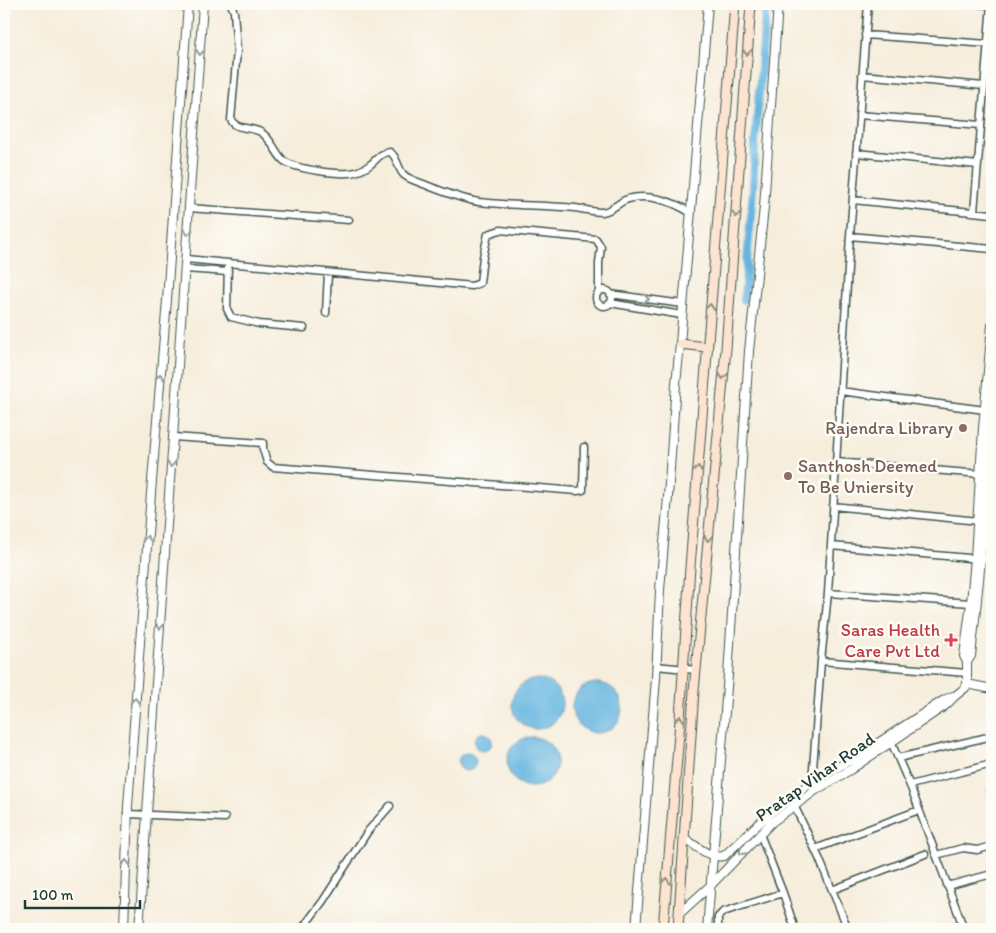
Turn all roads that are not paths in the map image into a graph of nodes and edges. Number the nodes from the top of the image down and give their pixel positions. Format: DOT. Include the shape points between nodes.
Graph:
graph roads {
  1 [pos="188,4"];
  2 [pos="203,4"];
  3 [pos="231,4"];
  4 [pos="708,4"];
  5 [pos="734,4"];
  6 [pos="751,4"];
  7 [pos="778,4"];
  8 [pos="868,4"];
  9 [pos="978,4"];
  10 [pos="991,5"];
  11 [pos="865,36"];
  12 [pos="988,44"];
  13 [pos="862,75"];
  14 [pos="984,86"];
  15 [pos="859,115"];
  16 [pos="981,125"];
  17 [pos="856,153"];
  18 [pos="978,165"];
  19 [pos="853,200"];
  20 [pos="189,208"];
  21 [pos="974,212"];
  22 [pos="691,213"];
  23 [pos="992,214"];
  24 [pos="349,220"];
  25 [pos="850,236"];
  26 [pos="992,249"];
  27 [pos="186,260"];
  28 [pos="228,263"];
  29 [pos="185,269"];
  30 [pos="228,272"];
  31 [pos="328,273"];
  32 [pos="599,292"];
  33 [pos="610,294"];
  34 [pos="610,303"];
  35 [pos="683,304"];
  36 [pos="326,313"];
  37 [pos="682,314"];
  38 [pos="992,325"];
  39 [pos="304,328"];
  40 [pos="680,344"];
  41 [pos="707,347"];
  42 [pos="840,391"];
  43 [pos="989,411"];
  44 [pos="992,425"];
  45 [pos="173,437"];
  46 [pos="584,447"];
  47 [pos="836,462"];
  48 [pos="981,474"];
  49 [pos="989,485"];
  50 [pos="833,506"];
  51 [pos="984,520"];
  52 [pos="831,546"];
  53 [pos="978,558"];
  54 [pos="992,560"];
  55 [pos="828,593"];
  56 [pos="971,603"];
  57 [pos="821,661"];
  58 [pos="967,662"];
  59 [pos="656,666"];
  60 [pos="683,669"];
  61 [pos="696,670"];
  62 [pos="967,672"];
  63 [pos="967,684"];
  64 [pos="992,688"];
  65 [pos="955,696"];
  66 [pos="992,736"];
  67 [pos="891,742"];
  68 [pos="898,758"];
  69 [pos="992,764"];
  70 [pos="812,782"];
  71 [pos="910,785"];
  72 [pos="816,790"];
  73 [pos="794,805"];
  74 [pos="390,806"];
  75 [pos="919,810"];
  76 [pos="127,814"];
  77 [pos="147,814"];
  78 [pos="225,818"];
  79 [pos="760,834"];
  80 [pos="684,838"];
  81 [pos="992,846"];
  82 [pos="814,848"];
  83 [pos="925,854"];
  84 [pos="936,855"];
  85 [pos="712,856"];
  86 [pos="992,874"];
  87 [pos="711,885"];
  88 [pos="947,886"];
  89 [pos="832,890"];
  90 [pos="783,892"];
  91 [pos="679,914"];
  92 [pos="992,927"];
  93 [pos="124,929"];
  94 [pos="139,929"];
  95 [pos="302,929"];
  96 [pos="636,929"];
  97 [pos="663,929"];
  98 [pos="678,929"];
  99 [pos="707,929"];
  100 [pos="718,929"];
  101 [pos="795,929"];
  102 [pos="848,929"];
  103 [pos="964,929"];
  104 [pos="987,929"];
  76 -- 1 [label="street, one-way"];
  2 -- 20 [label="street, one-way"];
  3 -- 22 [label="street" via="237,50 232,120 235,126 262,133 288,164 347,174 390,152 407,177 479,202 602,212 627,200 643,198 666,200"];
  4 -- 22 [label="street"];
  41 -- 5 [label="main road, one-way"];
  6 -- 61 [label="main road, one-way" via="726,349"];
  7 -- 85 [label="street"];
  8 -- 11 [label="street"];
  9 -- 10 [label="street"];
  10 -- 12 [label="street"];
  11 -- 12 [label="street"];
  11 -- 13 [label="street"];
  12 -- 14 [label="street"];
  13 -- 14 [label="street"];
  13 -- 15 [label="street"];
  14 -- 16 [label="street"];
  15 -- 16 [label="street"];
  15 -- 17 [label="street"];
  16 -- 18 [label="street"];
  17 -- 18 [label="street"];
  17 -- 19 [label="street"];
  18 -- 21 [label="street"];
  19 -- 21 [label="street"];
  19 -- 25 [label="street"];
  20 -- 24 [label="street"];
  20 -- 27 [label="street, one-way"];
  21 -- 23 [label="street"];
  22 -- 35 [label="street"];
  25 -- 26 [label="street"];
  25 -- 42 [label="street"];
  27 -- 28 [label="street"];
  27 -- 29 [label="street"];
  28 -- 30 [label="street"];
  28 -- 31 [label="street"];
  29 -- 30 [label="street"];
  29 -- 45 [label="street"];
  30 -- 39 [label="street" via="227,309 231,317 259,324"];
  31 -- 32 [label="street" via="472,286 480,283 488,234 500,230 596,239 601,247"];
  31 -- 36 [label="street"];
  32 -- 33 [label="street"];
  32 -- 34 [label="street" via="598,304"];
  33 -- 34 [label="street"];
  33 -- 35 [label="street, one-way"];
  34 -- 37 [label="street"];
  35 -- 37 [label="street"];
  37 -- 40 [label="street"];
  38 -- 43 [label="street"];
  40 -- 41 [label="main road"];
  40 -- 59 [label="street"];
  60 -- 41 [label="main road, one-way"];
  42 -- 43 [label="street"];
  42 -- 47 [label="street"];
  43 -- 44 [label="street"];
  43 -- 48 [label="street"];
  44 -- 49 [label="street"];
  45 -- 46 [label="street" via="263,443 267,462 273,467 577,491 583,490"];
  45 -- 77 [label="street, one-way"];
  47 -- 48 [label="street"];
  47 -- 50 [label="street"];
  48 -- 51 [label="street"];
  49 -- 51 [label="street"];
  50 -- 51 [label="street"];
  50 -- 52 [label="street"];
  51 -- 53 [label="street"];
  52 -- 53 [label="street"];
  52 -- 55 [label="street"];
  53 -- 54 [label="street"];
  53 -- 56 [label="street"];
  53 -- 58 [label="street" via="971,656"];
  55 -- 56 [label="street"];
  55 -- 57 [label="street"];
  56 -- 58 [label="street" via="964,656"];
  57 -- 62 [label="street"];
  57 -- 70 [label="street"];
  58 -- 62 [label="street"];
  59 -- 60 [label="street"];
  59 -- 96 [label="street"];
  60 -- 61 [label="street"];
  97 -- 60 [label="main road, one-way"];
  61 -- 80 [label="main road"];
  62 -- 63 [label="street"];
  63 -- 64 [label="street"];
  63 -- 65 [label="street, Pratap Vihar Road"];
  65 -- 67 [label="street, Pratap Vihar Road"];
  65 -- 70 [label="street, Pratap Vihar Road"];
  66 -- 68 [label="street"];
  67 -- 68 [label="street"];
  67 -- 72 [label="street, Pratap Vihar Road"];
  68 -- 71 [label="street"];
  69 -- 71 [label="street"];
  70 -- 72 [label="street"];
  70 -- 85 [label="street, Pratap Vihar Road" via="769,814 727,855"];
  71 -- 75 [label="street"];
  72 -- 73 [label="street, Pratap Vihar Road"];
  73 -- 79 [label="street, Pratap Vihar Road"];
  73 -- 82 [label="street"];
  74 -- 95 [label="street" via="368,831"];
  75 -- 82 [label="street"];
  75 -- 84 [label="street"];
  76 -- 77 [label="street"];
  93 -- 76 [label="street, one-way"];
  77 -- 78 [label="street"];
  77 -- 94 [label="street"];
  79 -- 87 [label="street, Pratap Vihar Road, one-way"];
  79 -- 90 [label="street"];
  80 -- 85 [label="street"];
  80 -- 91 [label="main road"];
  81 -- 84 [label="street" via="977,850 963,848"];
  82 -- 89 [label="street"];
  83 -- 89 [label="street"];
  84 -- 88 [label="street"];
  85 -- 87 [label="street"];
  86 -- 88 [label="street"];
  87 -- 91 [label="street, Pratap Vihar Road"];
  87 -- 99 [label="street" via="711,919"];
  88 -- 103 [label="street"];
  89 -- 102 [label="street"];
  90 -- 100 [label="street" via="723,912 718,917"];
  90 -- 101 [label="street"];
  91 -- 98 [label="main road"];
  92 -- 104 [label="street"];
}
